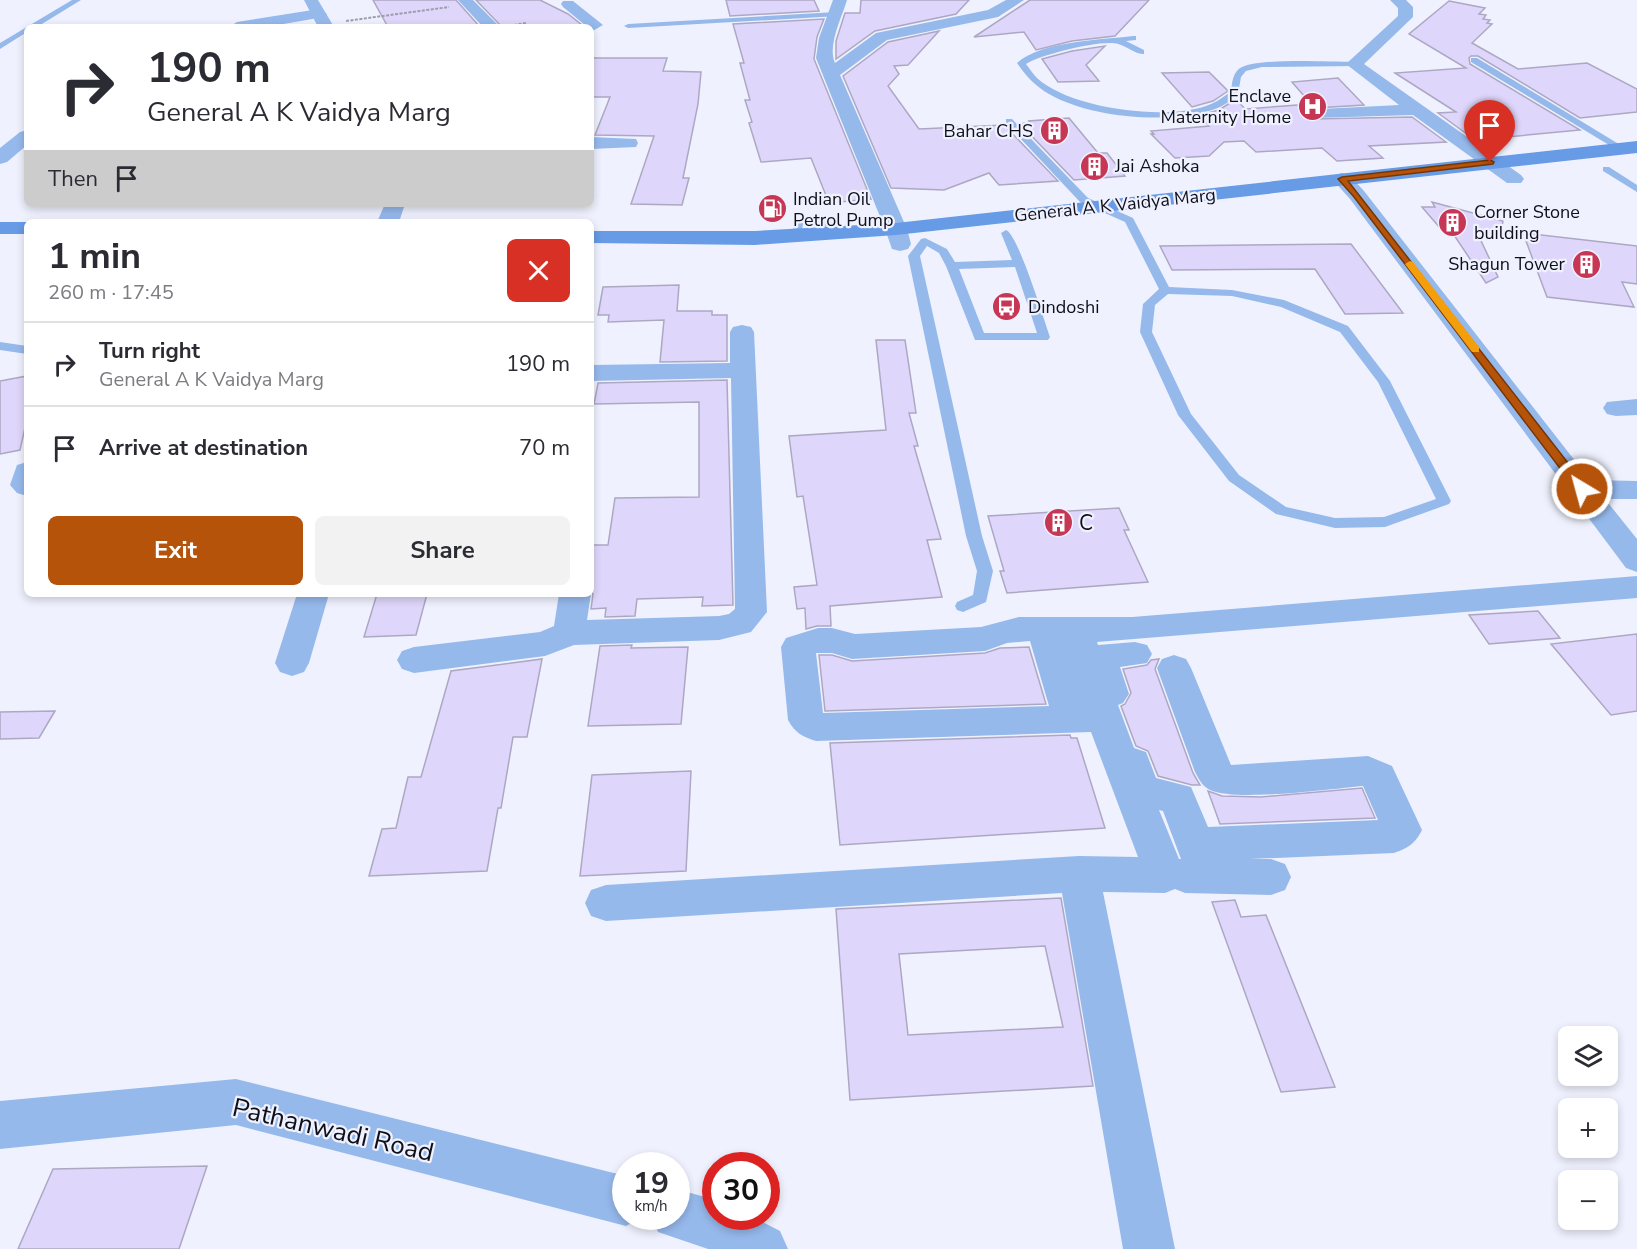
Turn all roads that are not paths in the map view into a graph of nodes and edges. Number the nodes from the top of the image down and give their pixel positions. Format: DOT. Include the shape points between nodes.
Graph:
graph roads {
  1 [pos="77,0"];
  2 [pos="310,0"];
  3 [pos="1017,0"];
  4 [pos="1397,0"];
  5 [pos="467,2"];
  6 [pos="568,4"];
  7 [pos="838,7"];
  8 [pos="323,22"];
  9 [pos="497,22"];
  10 [pos="36,24"];
  11 [pos="289,24"];
  12 [pos="594,24"];
  13 [pos="628,26"];
  14 [pos="24,31"];
  15 [pos="1133,38"];
  16 [pos="1117,40"];
  17 [pos="0,47"];
  18 [pos="1141,52"];
  19 [pos="1474,60"];
  20 [pos="1354,64"];
  21 [pos="831,74"];
  22 [pos="1417,109"];
  23 [pos="1321,114"];
  24 [pos="1009,121"];
  25 [pos="24,138"];
  26 [pos="594,143"];
  27 [pos="629,143"];
  28 [pos="1630,148"];
  29 [pos="0,158"];
  30 [pos="1490,162"];
  31 [pos="1637,166"];
  32 [pos="1606,169"];
  33 [pos="1514,179"];
  34 [pos="1349,187"];
  35 [pos="1637,189"];
  36 [pos="1101,207"];
  37 [pos="1129,220"];
  38 [pos="0,228"];
  39 [pos="24,228"];
  40 [pos="1006,233"];
  41 [pos="594,237"];
  42 [pos="898,237"];
  43 [pos="925,241"];
  44 [pos="0,245"];
  45 [pos="24,245"];
  46 [pos="594,258"];
  47 [pos="1019,263"];
  48 [pos="952,266"];
  49 [pos="1166,290"];
  50 [pos="742,332"];
  51 [pos="0,346"];
  52 [pos="24,350"];
  53 [pos="744,370"];
  54 [pos="594,373"];
  55 [pos="1589,489"];
  56 [pos="1637,490"];
  57 [pos="1637,561"];
  58 [pos="1637,587"];
  59 [pos="312,597"];
  60 [pos="574,597"];
  61 [pos="963,606"];
  62 [pos="1060,630"];
  63 [pos="568,633"];
  64 [pos="1135,654"];
  65 [pos="414,660"];
  66 [pos="292,663"];
  67 [pos="1174,668"];
  68 [pos="1065,703"];
  69 [pos="1104,718"];
  70 [pos="1202,860"];
  71 [pos="1079,874"];
  72 [pos="1165,875"];
  73 [pos="1271,877"];
  74 [pos="606,903"];
  75 [pos="0,1125"];
  76 [pos="612,1197"];
  77 [pos="690,1218"];
  78 [pos="762,1249"];
  79 [pos="1149,1249"];
  1 -- 10 [label="lane"];
  2 -- 8 [label="street"];
  3 -- 21 [label="street" via="993,14 882,36"];
  4 -- 20 [label="street" via="1407,7 1405,17"];
  5 -- 9 [label="street"];
  6 -- 12 [label="street"];
  7 -- 13 [label="lane"];
  7 -- 21 [label="street" via="827,38 825,58"];
  8 -- 11 [label="street"];
  14 -- 17 [label="lane"];
  15 -- 16 [label="lane"];
  16 -- 18 [label="lane"];
  16 -- 20 [label="lane" via="1028,57 1021,63 1026,74 1042,87 1095,108 1176,113 1222,103 1235,92 1237,77 1243,69 1262,65"];
  19 -- 28 [label="lane"];
  20 -- 22 [label="street"];
  21 -- 42 [label="street"];
  22 -- 23 [label="street"];
  22 -- 30 [label="street"];
  24 -- 36 [label="lane" via="1083,200"];
  25 -- 29 [label="street"];
  26 -- 27 [label="street"];
  28 -- 30 [label="main road, General A K Vaidya Marg"];
  30 -- 33 [label="street"];
  30 -- 34 [label="main road, General A K Vaidya Marg"];
  31 -- 32 [label="main road, General A K Vaidya Marg"];
  32 -- 33 [label="main road, General A K Vaidya Marg"];
  32 -- 35 [label="lane"];
  33 -- 34 [label="main road, General A K Vaidya Marg"];
  34 -- 36 [label="main road, General A K Vaidya Marg"];
  34 -- 37 [label="main road, General A K Vaidya Marg"];
  34 -- 55 [label="street"];
  36 -- 37 [label="lane"];
  36 -- 42 [label="main road, General A K Vaidya Marg"];
  37 -- 40 [label="main road, General A K Vaidya Marg"];
  37 -- 49 [label="lane"];
  38 -- 39 [label="main road"];
  40 -- 43 [label="main road, General A K Vaidya Marg"];
  40 -- 47 [label="lane"];
  41 -- 42 [label="main road, General A K Vaidya Marg" via="755,238 836,233"];
  42 -- 43 [label="main road, General A K Vaidya Marg"];
  42 -- 46 [label="main road, General A K Vaidya Marg" via="760,255"];
  43 -- 48 [label="lane" via="943,250"];
  43 -- 61 [label="lane" via="914,256 974,536 985,571 980,598"];
  44 -- 45 [label="main road"];
  47 -- 48 [label="lane"];
  47 -- 48 [label="lane" via="1044,337 979,338"];
  49 -- 49 [label="lane" via="1232,293 1284,304 1344,329 1384,381 1444,501 1385,522 1335,523 1281,512 1234,478 1185,415 1146,332 1149,304"];
  50 -- 53 [label="street"];
  51 -- 52 [label="lane"];
  53 -- 54 [label="street"];
  53 -- 63 [label="street" via="751,612 739,624 719,628"];
  55 -- 56 [label="street"];
  55 -- 57 [label="street"];
  58 -- 62 [label="street" via="1132,629"];
  59 -- 66 [label="street"];
  60 -- 63 [label="street"];
  62 -- 68 [label="street"];
  62 -- 69 [label="street"];
  62 -- 69 [label="street" via="1002,630 985,639 852,647 841,641 807,641 798,647 806,720 816,727"];
  63 -- 65 [label="street" via="545,644"];
  64 -- 70 [label="street" via="1103,656 1101,663 1138,777 1142,789 1150,794 1178,798"];
  67 -- 70 [label="street" via="1214,772 1221,778 1368,771 1378,777 1402,830 1394,836"];
  69 -- 72 [label="street"];
  70 -- 72 [label="street"];
  70 -- 73 [label="street"];
  71 -- 72 [label="street"];
  71 -- 74 [label="street"];
  71 -- 79 [label="street"];
  75 -- 76 [label="street, Pathanwadi Road" via="236,1102"];
  77 -- 78 [label="street" via="708,1222"];
}
